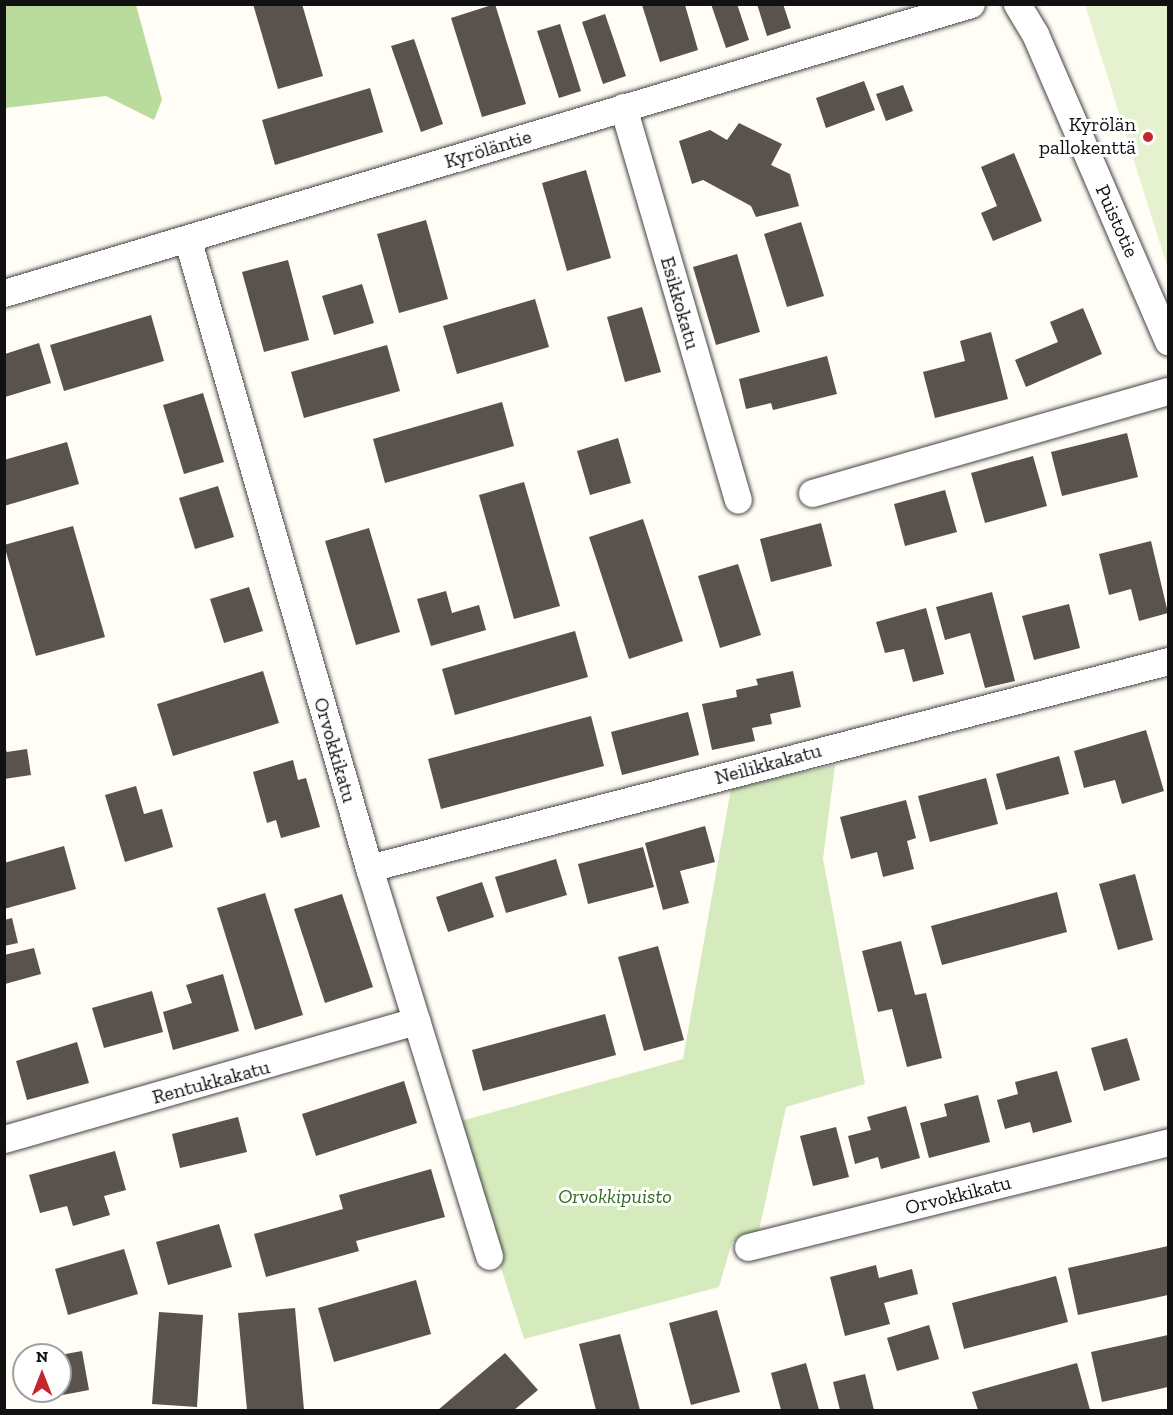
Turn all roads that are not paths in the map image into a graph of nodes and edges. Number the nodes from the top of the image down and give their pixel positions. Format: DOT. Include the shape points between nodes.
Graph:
graph roads {
  1 [pos="971,4"];
  2 [pos="1017,4"];
  3 [pos="623,107"];
  4 [pos="188,241"];
  5 [pos="4,293"];
  6 [pos="1168,341"];
  7 [pos="1168,391"];
  8 [pos="812,493"];
  9 [pos="738,499"];
  10 [pos="1168,662"];
  11 [pos="369,868"];
  12 [pos="416,1021"];
  13 [pos="4,1139"];
  14 [pos="1168,1142"];
  15 [pos="748,1248"];
  16 [pos="489,1256"];
  1 -- 3 [label="street, Kyröläntie"];
  2 -- 6 [label="street, Puistotie" via="1035,34"];
  3 -- 4 [label="street, Kyröläntie"];
  3 -- 9 [label="street, Esikkokatu"];
  4 -- 5 [label="street, Kyröläntie"];
  4 -- 11 [label="street, Orvokkikatu"];
  7 -- 8 [label="street"];
  10 -- 11 [label="street, Neilikkakatu"];
  11 -- 12 [label="street, Orvokkikatu"];
  12 -- 13 [label="street, Rentukkakatu"];
  12 -- 16 [label="street, Orvokkikatu"];
  14 -- 15 [label="street, Orvokkikatu"];
}
